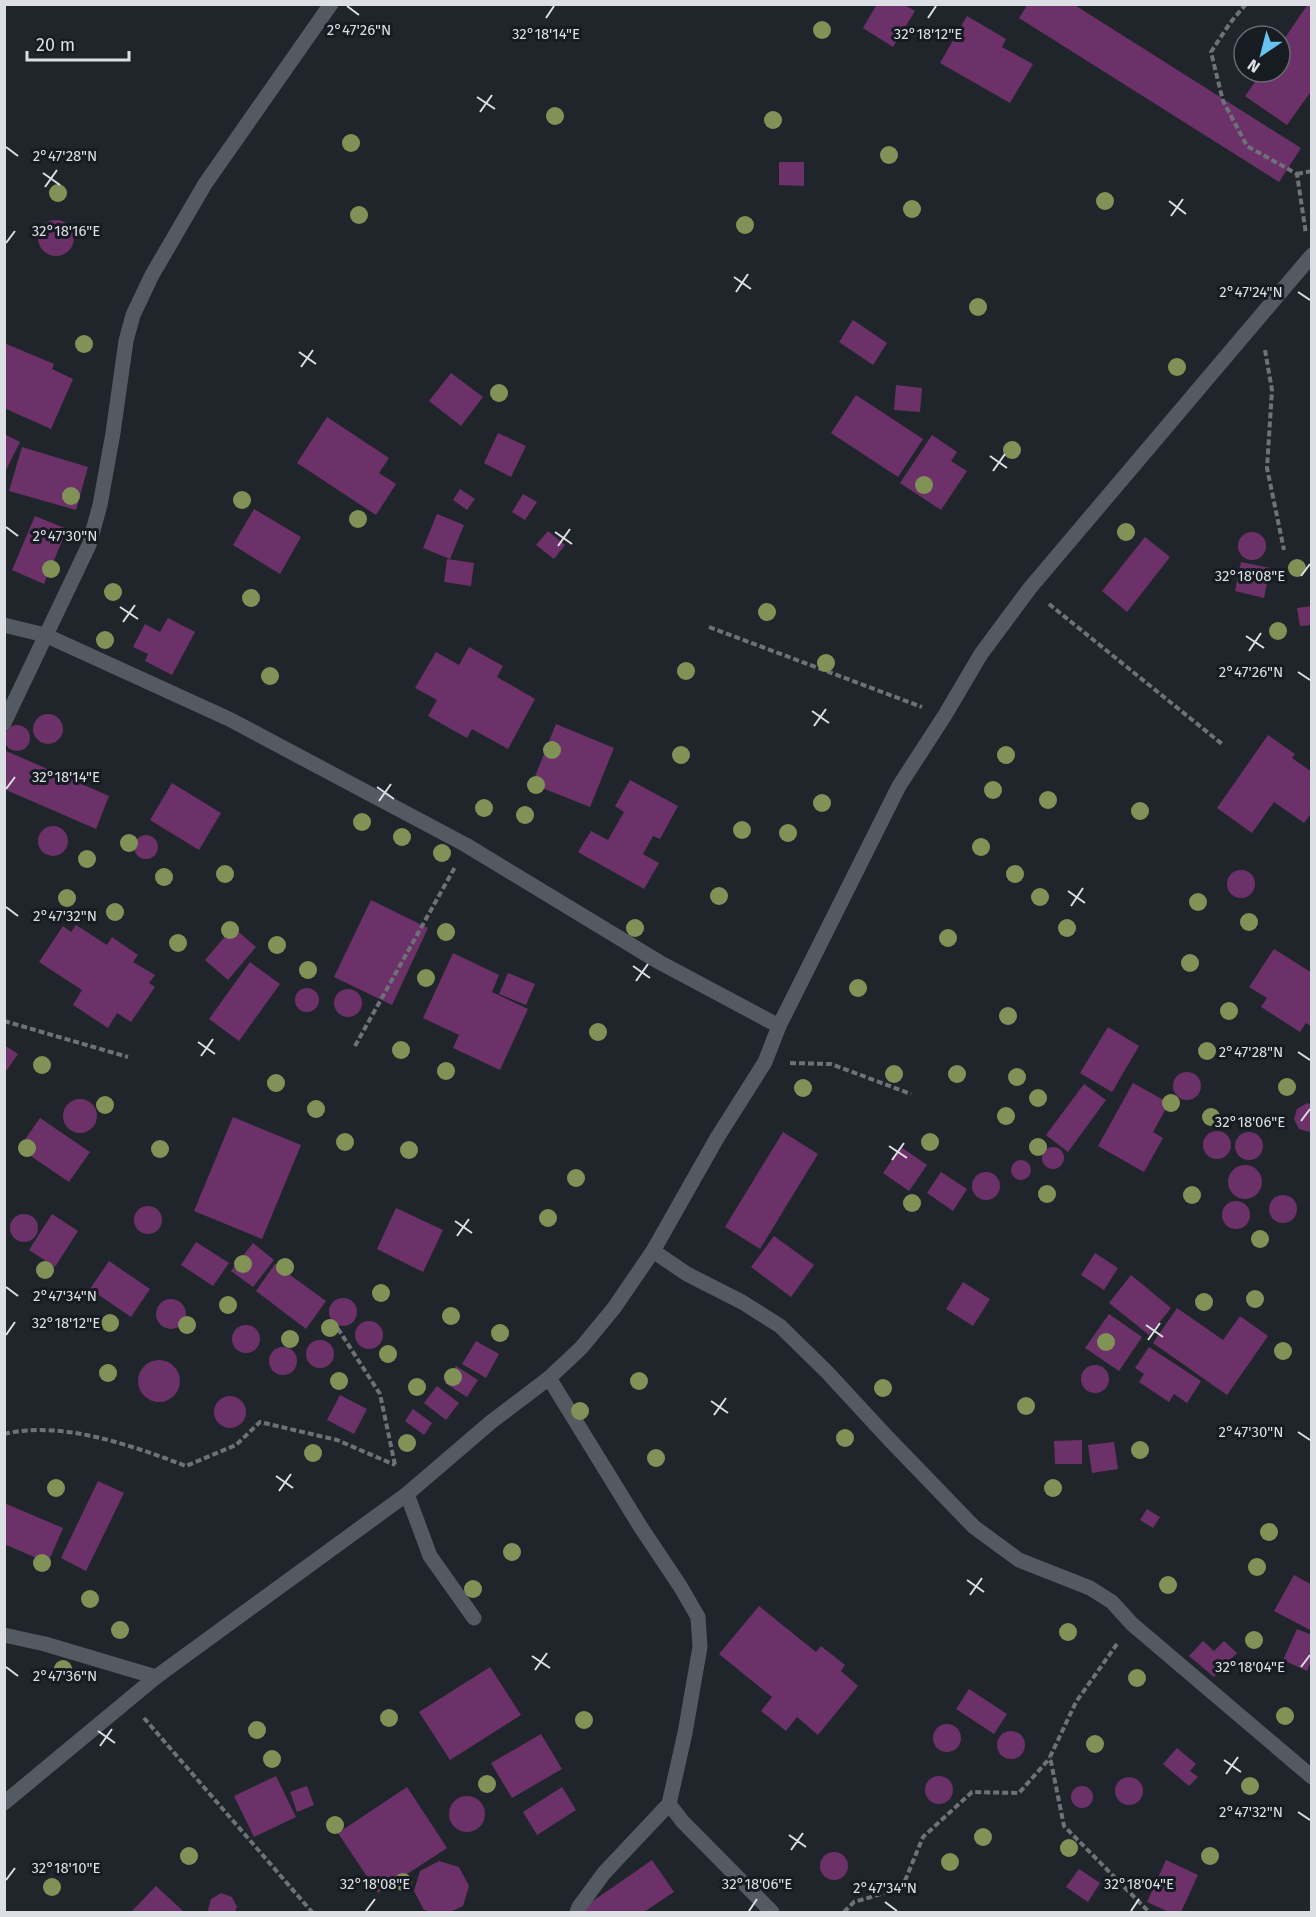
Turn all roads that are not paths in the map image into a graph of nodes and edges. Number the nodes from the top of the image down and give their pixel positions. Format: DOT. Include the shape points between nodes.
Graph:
graph roads {
  1 [pos="331,4"];
  2 [pos="1310,256"];
  3 [pos="4,625"];
  4 [pos="45,635"];
  5 [pos="4,723"];
  6 [pos="779,1026"];
  7 [pos="653,1251"];
  8 [pos="549,1378"];
  9 [pos="407,1494"];
  10 [pos="474,1618"];
  11 [pos="4,1635"];
  12 [pos="156,1677"];
  13 [pos="1311,1777"];
  14 [pos="4,1803"];
  15 [pos="669,1804"];
  16 [pos="578,1912"];
  17 [pos="772,1912"];
  1 -- 4 [label="street" via="205,184 138,305 126,341 112,443 92,535"];
  2 -- 6 [label="street" via="1030,588 981,654 899,786"];
  3 -- 4 [label="street"];
  4 -- 5 [label="street"];
  4 -- 6 [label="street" via="229,719 466,845 659,962"];
  6 -- 7 [label="street" via="765,1062"];
  7 -- 8 [label="street" via="614,1308 581,1348"];
  7 -- 13 [label="street" via="780,1326 974,1527 1019,1560 1090,1588 1112,1602 1132,1624"];
  8 -- 9 [label="street"];
  8 -- 15 [label="street" via="698,1617 700,1647"];
  9 -- 10 [label="street" via="430,1556"];
  9 -- 12 [label="street"];
  11 -- 12 [label="street"];
  12 -- 14 [label="street"];
  15 -- 16 [label="street" via="604,1873"];
  15 -- 17 [label="street"];
}
